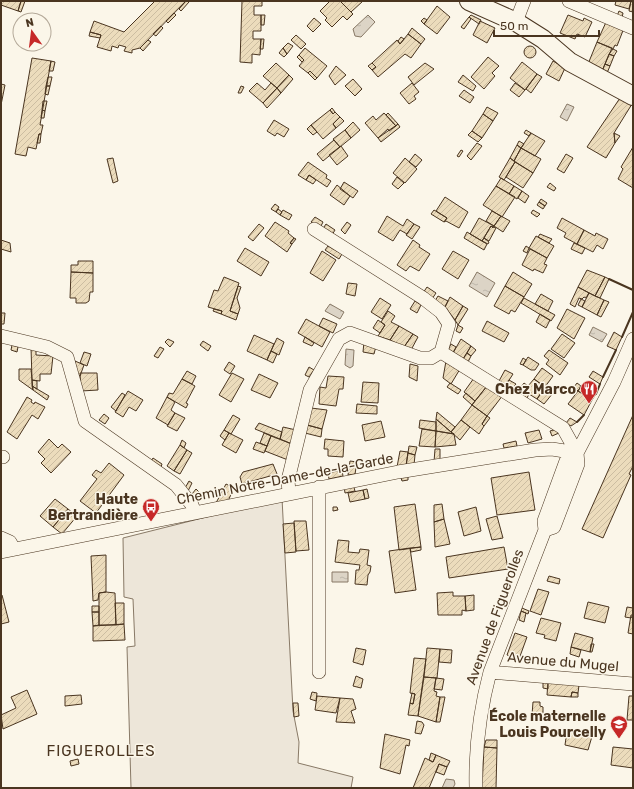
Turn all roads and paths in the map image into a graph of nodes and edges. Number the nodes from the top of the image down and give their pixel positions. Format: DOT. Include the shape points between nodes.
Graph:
graph roads {
  1 [pos="469,1"];
  2 [pos="524,1"];
  3 [pos="569,1"];
  4 [pos="516,22"];
  5 [pos="633,28"];
  6 [pos="633,96"];
  7 [pos="314,229"];
  8 [pos="1,336"];
  9 [pos="633,339"];
  10 [pos="441,352"];
  11 [pos="577,452"];
  12 [pos="319,487"];
  13 [pos="289,493"];
  14 [pos="195,513"];
  15 [pos="1,538"];
  16 [pos="14,548"];
  17 [pos="1,552"];
  18 [pos="319,672"];
  19 [pos="490,672"];
  20 [pos="633,684"];
  21 [pos="476,788"];
  1 -- 4 [label="street"];
  2 -- 4 [label="street"];
  3 -- 5 [label="street"];
  4 -- 6 [label="street" via="543,39 570,62"];
  7 -- 10 [label="street" via="423,298 440,312 449,324"];
  8 -- 14 [label="street" via="47,348 67,358 85,421 176,485 192,504"];
  9 -- 11 [label="street" via="614,382"];
  10 -- 11 [label="street" via="563,428"];
  10 -- 13 [label="street" via="431,358 420,358 350,333 339,339 310,390 288,480"];
  11 -- 12 [label="street, Chemin Notre-Dame-de-la-Garde" via="552,449 520,452"];
  11 -- 19 [label="street, Avenue de Figuerolles" via="578,464 554,527 545,530"];
  12 -- 13 [label="street, Chemin Notre-Dame-de-la-Garde"];
  12 -- 18 [label="street"];
  13 -- 14 [label="street, Chemin Notre-Dame-de-la-Garde"];
  14 -- 16 [label="street, Chemin Notre-Dame-de-la-Garde"];
  15 -- 16 [label="street" via="10,542"];
  16 -- 17 [label="street, Chemin Notre-Dame-de-la-Garde"];
  19 -- 20 [label="street, Avenue du Mugel"];
  19 -- 21 [label="street, Avenue de Figuerolles" via="483,697 475,760"];
}
